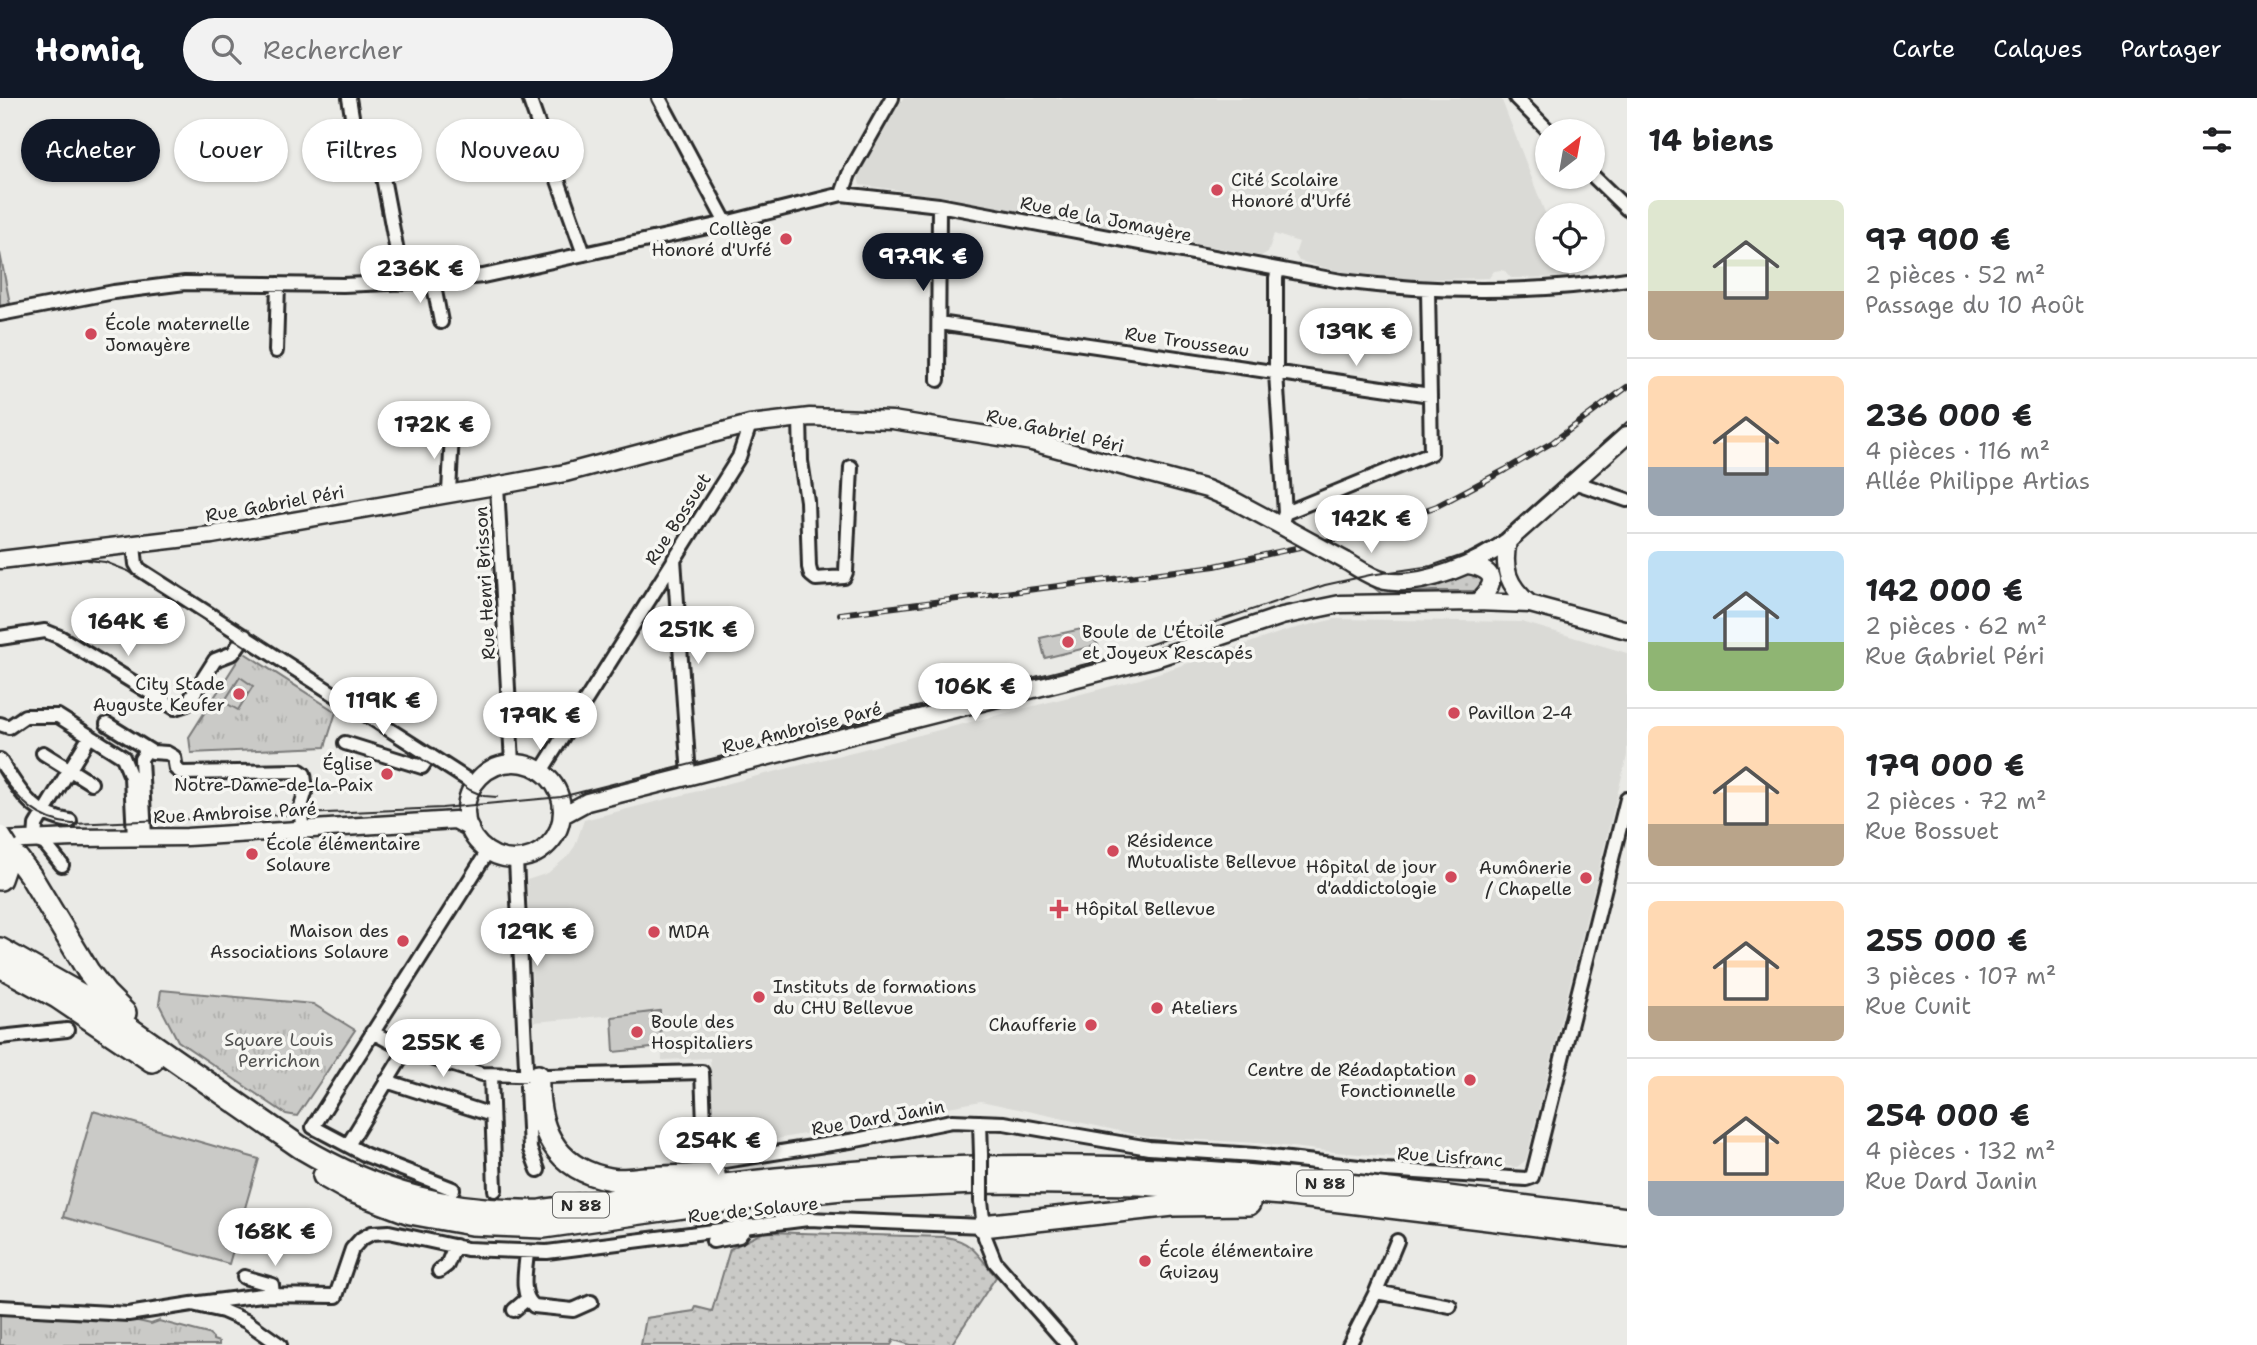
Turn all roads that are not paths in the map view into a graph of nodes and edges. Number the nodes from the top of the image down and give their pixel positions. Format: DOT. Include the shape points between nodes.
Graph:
graph roads {
  1 [pos="349,98"];
  2 [pos="529,98"];
  3 [pos="659,98"];
  4 [pos="892,98"];
  5 [pos="1516,98"];
  6 [pos="1537,119"];
  7 [pos="1605,188"];
  8 [pos="842,194"];
  9 [pos="939,205"];
  10 [pos="1627,209"];
  11 [pos="726,223"];
  12 [pos="584,254"];
  13 [pos="1278,269"];
  14 [pos="1627,279"];
  15 [pos="433,281"];
  16 [pos="403,283"];
  17 [pos="278,284"];
  18 [pos="1428,290"];
  19 [pos="0,314"];
  20 [pos="441,322"];
  21 [pos="939,323"];
  22 [pos="276,351"];
  23 [pos="1276,373"];
  24 [pos="938,380"];
  25 [pos="1430,396"];
  26 [pos="800,418"];
  27 [pos="447,423"];
  28 [pos="750,424"];
  29 [pos="1627,435"];
  30 [pos="851,467"];
  31 [pos="1574,482"];
  32 [pos="497,485"];
  33 [pos="449,492"];
  34 [pos="1627,500"];
  35 [pos="1284,523"];
  36 [pos="1508,541"];
  37 [pos="134,546"];
  38 [pos="674,559"];
  39 [pos="0,560"];
  40 [pos="1468,565"];
  41 [pos="1477,602"];
  42 [pos="1531,604"];
  43 [pos="1627,630"];
  44 [pos="245,636"];
  45 [pos="0,638"];
  46 [pos="0,724"];
  47 [pos="107,724"];
  48 [pos="90,736"];
  49 [pos="345,743"];
  50 [pos="147,750"];
  51 [pos="43,753"];
  52 [pos="430,755"];
  53 [pos="0,760"];
  54 [pos="512,764"];
  55 [pos="69,769"];
  56 [pos="540,773"];
  57 [pos="689,776"];
  58 [pos="91,783"];
  59 [pos="471,787"];
  60 [pos="1627,799"];
  61 [pos="42,812"];
  62 [pos="563,815"];
  63 [pos="1625,818"];
  64 [pos="69,821"];
  65 [pos="470,828"];
  66 [pos="303,830"];
  67 [pos="139,837"];
  68 [pos="74,838"];
  69 [pos="35,840"];
  70 [pos="4,845"];
  71 [pos="488,851"];
  72 [pos="516,860"];
  73 [pos="0,879"];
  74 [pos="0,949"];
  75 [pos="0,966"];
  76 [pos="0,982"];
  77 [pos="57,997"];
  78 [pos="67,1030"];
  79 [pos="134,1030"];
  80 [pos="372,1031"];
  81 [pos="0,1037"];
  82 [pos="406,1049"];
  83 [pos="491,1075"];
  84 [pos="532,1076"];
  85 [pos="386,1081"];
  86 [pos="492,1115"];
  87 [pos="980,1122"];
  88 [pos="348,1145"];
  89 [pos="538,1170"];
  90 [pos="835,1174"];
  91 [pos="453,1189"];
  92 [pos="495,1193"];
  93 [pos="1283,1194"];
  94 [pos="1627,1219"];
  95 [pos="747,1226"];
  96 [pos="983,1226"];
  97 [pos="1627,1236"];
  98 [pos="1397,1241"];
  99 [pos="719,1242"];
  100 [pos="455,1246"];
  101 [pos="527,1252"];
  102 [pos="441,1267"];
  103 [pos="244,1277"];
  104 [pos="527,1290"];
  105 [pos="1376,1292"];
  106 [pos="273,1295"];
  107 [pos="192,1304"];
  108 [pos="1450,1306"];
  109 [pos="0,1307"];
  110 [pos="586,1307"];
  111 [pos="514,1310"];
  112 [pos="1066,1344"];
  113 [pos="280,1345"];
  114 [pos="1349,1345"];
  1 -- 16 [label="street" via="355,134 377,146"];
  2 -- 12 [label="street"];
  3 -- 11 [label="street"];
  4 -- 8 [label="street"];
  5 -- 6 [label="street"];
  7 -- 10 [label="street"];
  8 -- 9 [label="street, Rue de la Jomayère"];
  8 -- 11 [label="street, Rue de la Jomayère"];
  9 -- 13 [label="street, Rue de la Jomayère"];
  9 -- 21 [label="street"];
  11 -- 12 [label="street, Rue de la Jomayère"];
  12 -- 15 [label="street, Rue de la Jomayère" via="483,276"];
  13 -- 18 [label="street, Rue de la Jomayère"];
  13 -- 23 [label="street"];
  14 -- 18 [label="street, Rue de la Jomayère" via="1574,287"];
  15 -- 16 [label="street, Rue de la Jomayère"];
  15 -- 20 [label="street"];
  16 -- 17 [label="street, Rue de la Jomayère"];
  17 -- 19 [label="street, Rue de la Jomayère" via="185,284"];
  17 -- 22 [label="street"];
  18 -- 25 [label="street"];
  21 -- 23 [label="street, Rue Trousseau"];
  21 -- 24 [label="street"];
  23 -- 25 [label="street, Rue Trousseau"];
  23 -- 35 [label="street"];
  25 -- 35 [label="street" via="1431,453"];
  26 -- 28 [label="main road, Rue Gabriel Péri"];
  26 -- 30 [label="street" via="809,567 816,579 844,577 846,572"];
  26 -- 35 [label="main road, Rue Gabriel Péri" via="892,419 1032,442 1207,489"];
  27 -- 33 [label="street" via="452,433"];
  28 -- 32 [label="main road, Rue Gabriel Péri" via="565,473"];
  28 -- 38 [label="street, Rue Bossuet" via="739,457"];
  29 -- 31 [label="main road"];
  31 -- 34 [label="street"];
  31 -- 36 [label="main road"];
  32 -- 33 [label="main road, Rue Gabriel Péri"];
  32 -- 54 [label="street, Rue Henri Brisson"];
  33 -- 37 [label="main road, Rue Gabriel Péri"];
  35 -- 40 [label="main road, Rue Gabriel Péri, bridge" via="1370,575 1395,582"];
  36 -- 40 [label="main road"];
  36 -- 42 [label="main road" via="1504,561 1509,581"];
  37 -- 39 [label="main road, Rue Gabriel Péri"];
  37 -- 44 [label="street" via="139,569"];
  38 -- 56 [label="street, Rue Bossuet"];
  38 -- 57 [label="street"];
  40 -- 41 [label="main road" via="1483,568 1491,578 1491,587"];
  41 -- 42 [label="main road, Rue Ambroise Paré"];
  41 -- 57 [label="main road, Rue Ambroise Paré" via="1340,604 1295,612 1156,658"];
  42 -- 43 [label="main road, Rue Ambroise Paré"];
  44 -- 45 [label="street" via="233,653 215,660 187,704 175,708 60,637 45,631"];
  44 -- 52 [label="street"];
  46 -- 48 [label="street" via="9,727 24,716 58,716"];
  47 -- 50 [label="street"];
  48 -- 55 [label="street"];
  48 -- 67 [label="street" via="123,757 131,777"];
  49 -- 52 [label="street" via="422,767"];
  50 -- 66 [label="street" via="170,753 176,769 185,774 300,771 306,777 300,807"];
  50 -- 67 [label="street" via="141,759"];
  51 -- 55 [label="street"];
  52 -- 59 [label="street" via="468,780"];
  53 -- 61 [label="street" via="21,794"];
  54 -- 56 [label="main road"];
  54 -- 59 [label="main road" via="492,769"];
  55 -- 58 [label="street"];
  55 -- 61 [label="street"];
  56 -- 62 [label="main road" via="558,791"];
  57 -- 62 [label="main road, Rue Ambroise Paré" via="582,803"];
  59 -- 65 [label="main road" via="466,802"];
  60 -- 63 [label="street, Rue Lisfranc"];
  61 -- 64 [label="street"];
  61 -- 69 [label="street"];
  62 -- 72 [label="main road" via="549,844 535,855"];
  63 -- 87 [label="street, Rue Lisfranc" via="1532,1177 1385,1170 1149,1148"];
  65 -- 66 [label="main road, Rue Ambroise Paré" via="455,820"];
  65 -- 71 [label="main road"];
  66 -- 67 [label="main road, Rue Ambroise Paré"];
  67 -- 68 [label="main road, Rue Ambroise Paré"];
  68 -- 69 [label="main road, Rue Ambroise Paré"];
  68 -- 69 [label="street" via="62,865 45,844"];
  69 -- 70 [label="main road, Rue Ambroise Paré"];
  70 -- 73 [label="highway"];
  70 -- 79 [label="highway" via="30,875 88,971 124,1010"];
  71 -- 72 [label="main road"];
  71 -- 80 [label="street"];
  72 -- 84 [label="street"];
  74 -- 79 [label="highway, N 88"];
  75 -- 77 [label="highway, N 88"];
  76 -- 77 [label="highway" via="38,998"];
  77 -- 93 [label="highway, N 88" via="295,1160 349,1191 410,1213 471,1224 544,1227 842,1189 997,1182 1140,1184"];
  78 -- 81 [label="street"];
  79 -- 90 [label="highway, N 88" via="334,1167 387,1190 441,1204 540,1211"];
  80 -- 82 [label="street"];
  80 -- 88 [label="street" via="313,1126"];
  82 -- 83 [label="street"];
  82 -- 85 [label="street"];
  83 -- 84 [label="street"];
  83 -- 86 [label="street"];
  84 -- 87 [label="street, Rue Dard Janin" via="702,1072 705,1149 710,1159 724,1161 952,1121"];
  84 -- 89 [label="street" via="530,1149"];
  84 -- 90 [label="highway, N 88" via="548,1139 565,1159 587,1172 612,1180 782,1169"];
  85 -- 86 [label="street"];
  85 -- 88 [label="street"];
  86 -- 92 [label="street"];
  87 -- 96 [label="street, bridge"];
  88 -- 91 [label="street"];
  90 -- 94 [label="highway, N 88" via="1021,1167 1200,1172"];
  93 -- 96 [label="highway, N 88" via="1282,1204 1173,1205"];
  93 -- 97 [label="highway, N 88"];
  95 -- 96 [label="street, Rue de Solaure" via="808,1219"];
  95 -- 99 [label="street" via="739,1236"];
  95 -- 101 [label="street, Rue de Solaure"];
  96 -- 112 [label="street" via="995,1262"];
  98 -- 105 [label="street"];
  100 -- 101 [label="street, Rue de Solaure"];
  100 -- 102 [label="street"];
  100 -- 106 [label="street, Rue de Solaure" via="389,1232 372,1233 352,1249 336,1296"];
  101 -- 104 [label="street"];
  103 -- 106 [label="street" via="272,1285"];
  104 -- 110 [label="street" via="534,1306 566,1314"];
  104 -- 111 [label="street"];
  105 -- 108 [label="street"];
  105 -- 114 [label="street"];
  106 -- 107 [label="street, Rue de Solaure"];
  107 -- 109 [label="street, Rue de Solaure" via="128,1314"];
  107 -- 113 [label="street" via="246,1321"];
}
